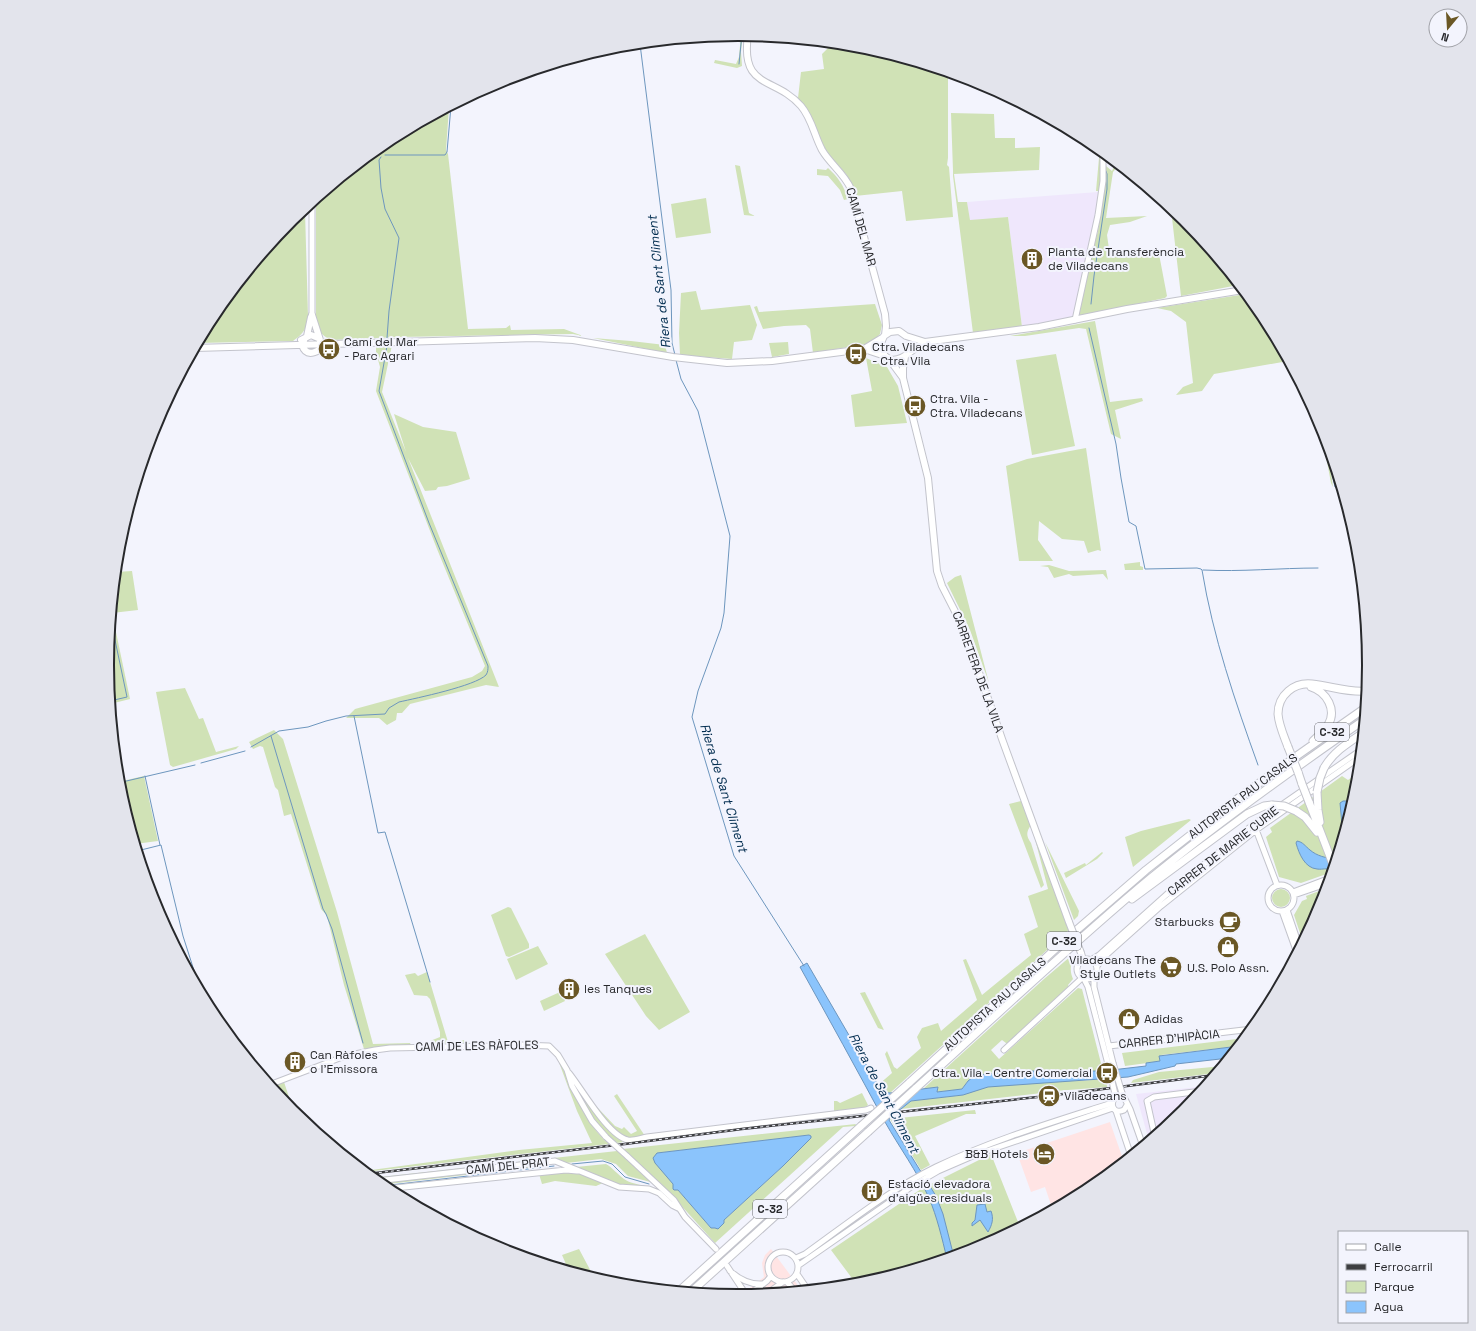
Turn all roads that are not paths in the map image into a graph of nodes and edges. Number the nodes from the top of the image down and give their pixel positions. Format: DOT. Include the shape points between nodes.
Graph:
graph roads {
  1 [pos="748,41"];
  2 [pos="1103,159"];
  3 [pos="312,209"];
  4 [pos="1237,291"];
  5 [pos="885,314"];
  6 [pos="312,315"];
  7 [pos="1075,320"];
  8 [pos="899,332"];
  9 [pos="906,336"];
  10 [pos="306,337"];
  11 [pos="884,337"];
  12 [pos="318,338"];
  13 [pos="925,342"];
  14 [pos="294,345"];
  15 [pos="302,345"];
  16 [pos="320,347"];
  17 [pos="200,348"];
  18 [pos="864,349"];
  19 [pos="906,355"];
  20 [pos="887,357"];
  21 [pos="903,378"];
  22 [pos="1291,689"];
  23 [pos="1361,691"];
  24 [pos="1360,711"];
  25 [pos="1359,723"];
  26 [pos="1358,737"];
  27 [pos="1356,753"];
  28 [pos="1298,755"];
  29 [pos="1355,761"];
  30 [pos="1254,824"];
  31 [pos="1256,830"];
  32 [pos="1324,842"];
  33 [pos="1331,860"];
  34 [pos="1324,881"];
  35 [pos="1276,885"];
  36 [pos="1322,885"];
  37 [pos="1293,893"];
  38 [pos="1284,911"];
  39 [pos="1107,916"];
  40 [pos="1298,943"];
  41 [pos="1295,947"];
  42 [pos="1083,960"];
  43 [pos="1091,960"];
  44 [pos="1097,966"];
  45 [pos="1094,977"];
  46 [pos="1083,978"];
  47 [pos="1244,1031"];
  48 [pos="1109,1046"];
  49 [pos="1004,1050"];
  50 [pos="1111,1063"];
  51 [pos="567,1070"];
  52 [pos="274,1083"];
  53 [pos="1194,1092"];
  54 [pos="1123,1096"];
  55 [pos="1114,1103"];
  56 [pos="1127,1105"];
  57 [pos="871,1108"];
  58 [pos="1154,1131"];
  59 [pos="1142,1142"];
  60 [pos="1130,1152"];
  61 [pos="585,1172"];
  62 [pos="384,1180"];
  63 [pos="913,1183"];
  64 [pos="396,1188"];
  65 [pos="678,1208"];
  66 [pos="716,1250"];
  67 [pos="796,1258"];
  68 [pos="799,1265"];
  69 [pos="797,1274"];
  70 [pos="771,1276"];
  71 [pos="785,1282"];
  72 [pos="763,1284"];
  73 [pos="806,1286"];
  74 [pos="683,1288"];
  75 [pos="791,1288"];
  76 [pos="695,1289"];
  77 [pos="774,1289"];
  78 [pos="743,1290"];
  79 [pos="756,1290"];
  1 -- 5 [label="main road, CAMÍ DEL MAR" via="747,55 752,71 762,80 786,93 802,107 822,149 848,184 853,194"];
  2 -- 7 [label="street" via="1103,182 1098,215"];
  3 -- 6 [label="street"];
  4 -- 7 [label="main road"];
  5 -- 8 [label="main road, CAMÍ DEL MAR"];
  5 -- 11 [label="main road, CAMÍ DEL MAR"];
  6 -- 10 [label="main road"];
  6 -- 12 [label="main road"];
  7 -- 13 [label="main road"];
  8 -- 9 [label="main road"];
  8 -- 11 [label="main road" via="891,332"];
  9 -- 13 [label="main road"];
  9 -- 19 [label="main road" via="910,346"];
  10 -- 12 [label="main road" via="314,335"];
  10 -- 14 [label="main road"];
  10 -- 15 [label="main road"];
  11 -- 18 [label="main road"];
  11 -- 20 [label="main road" via="881,348"];
  12 -- 16 [label="main road"];
  13 -- 19 [label="main road"];
  14 -- 15 [label="main road"];
  14 -- 17 [label="main road"];
  15 -- 16 [label="main road"];
  16 -- 18 [label="main road" via="328,344 542,338 717,362 756,362"];
  18 -- 20 [label="main road"];
  19 -- 20 [label="main road" via="897,360"];
  19 -- 21 [label="main road"];
  20 -- 21 [label="main road"];
  21 -- 42 [label="main road, CARRETERA DE LA VILA, bridge" via="929,483 937,571 964,629"];
  22 -- 23 [label="highway" via="1309,684 1345,691"];
  22 -- 28 [label="highway" via="1305,686 1317,690 1328,700 1331,710 1330,720 1325,728"];
  22 -- 32 [label="highway, bridge" via="1283,697 1278,713 1282,733"];
  24 -- 28 [label="highway, AUTOPISTA PAU CASALS / C-32"];
  25 -- 39 [label="highway, AUTOPISTA PAU CASALS / C-32" via="1222,822"];
  26 -- 32 [label="highway, bridge" via="1333,755 1324,768 1317,792"];
  27 -- 30 [label="street, CARRER DE MARIE CURIE"];
  28 -- 74 [label="highway, AUTOPISTA PAU CASALS / C-32, bridge" via="1119,893"];
  29 -- 31 [label="street, CARRER DE MARIE CURIE"];
  30 -- 31 [label="street"];
  30 -- 43 [label="street, CARRER DE MARIE CURIE"];
  31 -- 35 [label="street"];
  31 -- 44 [label="street, CARRER DE MARIE CURIE" via="1161,906"];
  32 -- 33 [label="highway"];
  32 -- 39 [label="highway, bridge" via="1305,817 1296,811 1284,806 1264,806 1247,814 1144,892"];
  34 -- 37 [label="street"];
  35 -- 37 [label="street" via="1284,885"];
  35 -- 38 [label="street" via="1269,892 1268,900 1271,907"];
  36 -- 37 [label="street"];
  37 -- 38 [label="street" via="1293,904"];
  38 -- 40 [label="street"];
  38 -- 41 [label="street"];
  39 -- 76 [label="highway, AUTOPISTA PAU CASALS / C-32, bridge"];
  42 -- 43 [label="street"];
  42 -- 46 [label="street" via="1077,970"];
  43 -- 44 [label="street"];
  44 -- 45 [label="street"];
  45 -- 46 [label="street"];
  45 -- 48 [label="street" via="1094,987"];
  46 -- 49 [label="street"];
  46 -- 50 [label="street" via="1089,989"];
  47 -- 48 [label="street, CARRER D'HIPÀCIA"];
  48 -- 50 [label="street"];
  50 -- 54 [label="street, bridge"];
  50 -- 55 [label="street, bridge"];
  51 -- 52 [label="street, CAMÍ DE LES RÀFOLES" via="558,1055 548,1046 496,1044 390,1048 345,1056"];
  51 -- 57 [label="street" via="599,1117 623,1139 630,1141"];
  51 -- 65 [label="street, CAMÍ DE LES RÀFOLES, bridge" via="572,1086 599,1130 674,1200"];
  53 -- 58 [label="street" via="1154,1097 1147,1101"];
  54 -- 55 [label="street"];
  54 -- 56 [label="street"];
  55 -- 56 [label="street" via="1123,1111"];
  55 -- 60 [label="street"];
  55 -- 63 [label="street" via="936,1169"];
  56 -- 59 [label="street"];
  61 -- 62 [label="street, CAMÍ DEL PRAT" via="555,1161"];
  61 -- 64 [label="street" via="566,1170"];
  61 -- 65 [label="street, CAMÍ DEL PRAT" via="619,1187 649,1189 659,1193"];
  63 -- 67 [label="street" via="878,1201"];
  63 -- 68 [label="street"];
  65 -- 66 [label="street"];
  67 -- 68 [label="street"];
  67 -- 70 [label="street" via="786,1252 774,1254 768,1264"];
  68 -- 69 [label="street"];
  69 -- 71 [label="street"];
  69 -- 73 [label="street"];
  70 -- 71 [label="street"];
  70 -- 72 [label="street"];
  71 -- 75 [label="street"];
  71 -- 77 [label="street"];
  72 -- 78 [label="street" via="744,1281 729,1268"];
  72 -- 79 [label="street"];
}
